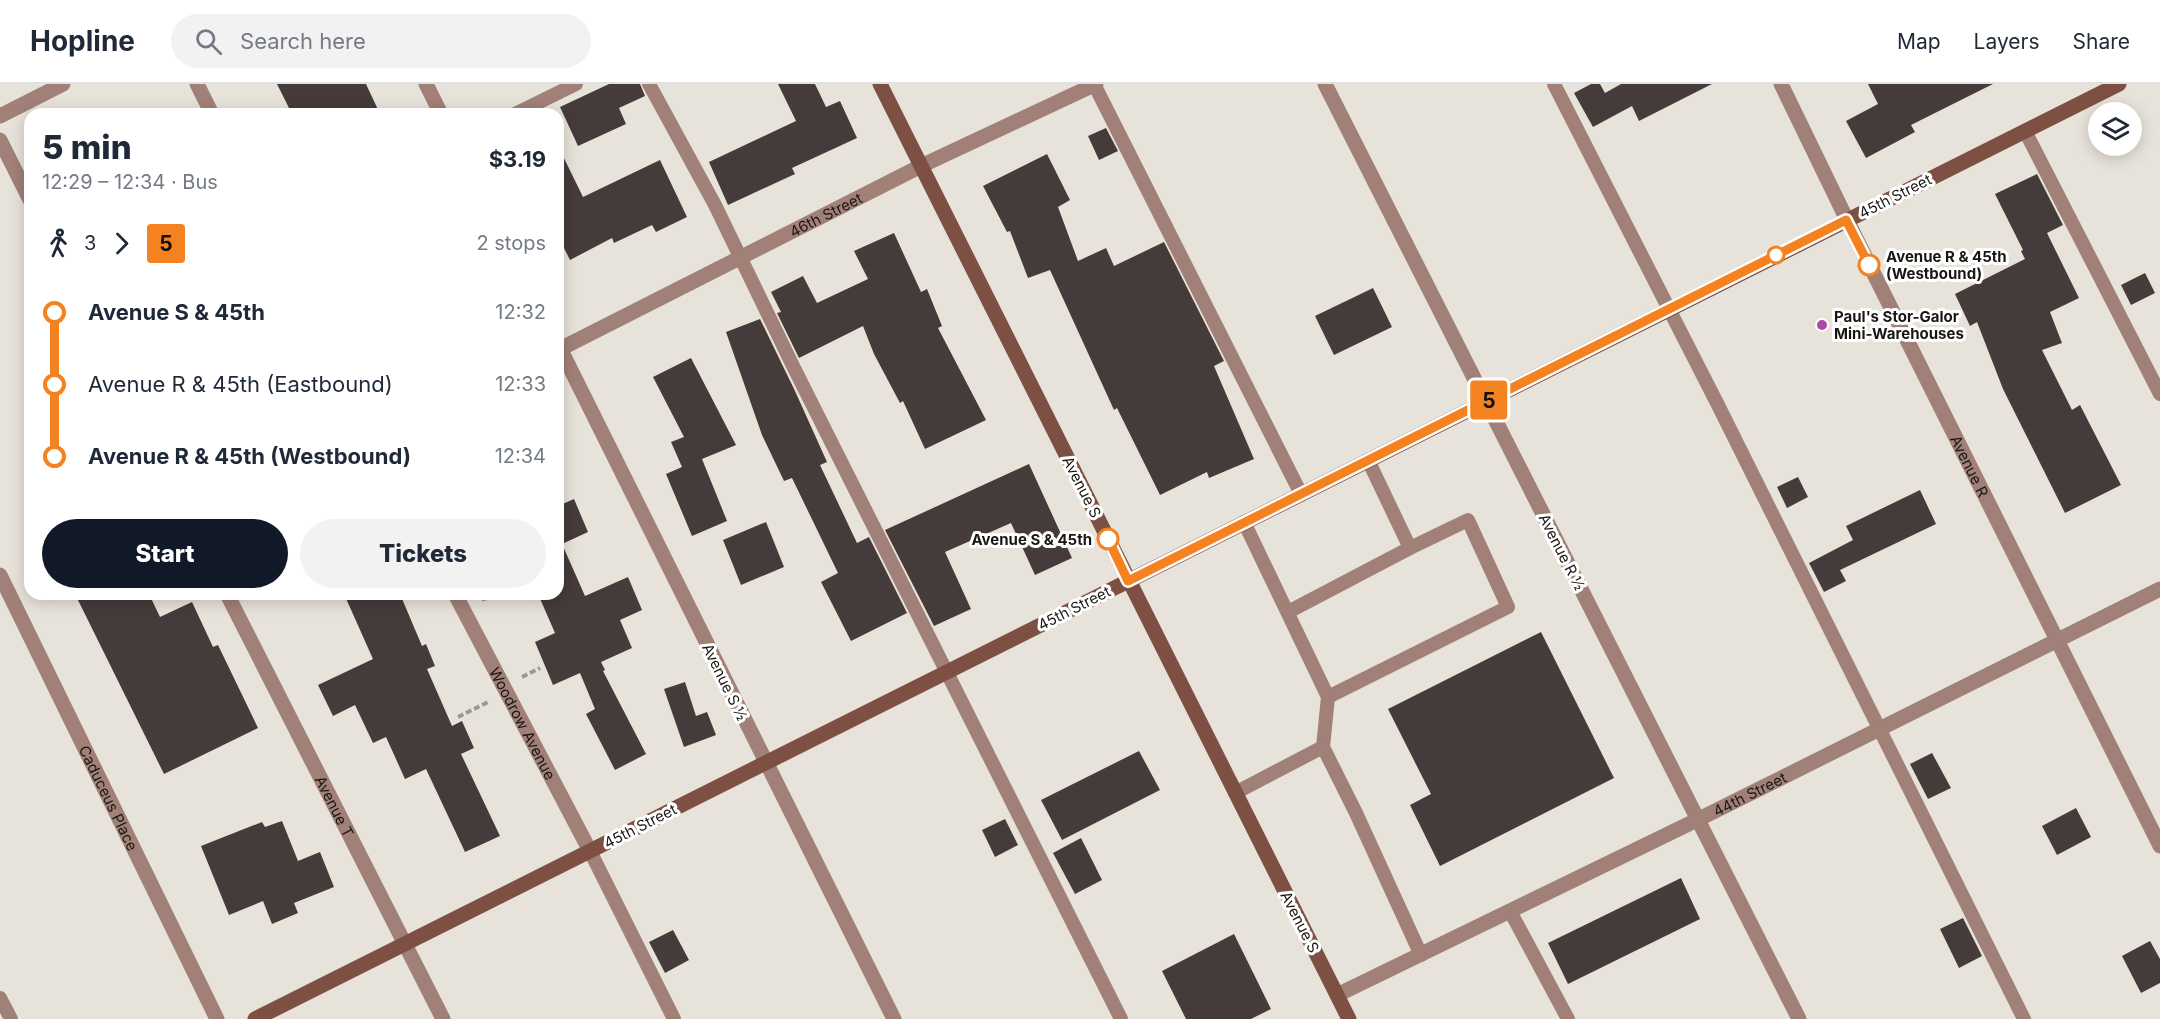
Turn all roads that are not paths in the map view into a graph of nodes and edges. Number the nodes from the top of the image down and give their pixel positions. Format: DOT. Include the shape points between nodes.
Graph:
graph roads {
  1 [pos="63,84"];
  2 [pos="197,84"];
  3 [pos="426,84"];
  4 [pos="576,84"];
  5 [pos="649,84"];
  6 [pos="880,84"];
  7 [pos="1095,84"];
  8 [pos="1325,84"];
  9 [pos="1554,84"];
  10 [pos="1781,84"];
  11 [pos="2119,84"];
  12 [pos="209,108"];
  13 [pos="438,108"];
  14 [pos="527,108"];
  15 [pos="0,116"];
  16 [pos="2025,131"];
  17 [pos="0,140"];
  18 [pos="921,166"];
  19 [pos="24,188"];
  20 [pos="1846,220"];
  21 [pos="741,257"];
  22 [pos="1669,309"];
  23 [pos="564,345"];
  24 [pos="564,357"];
  25 [pos="2160,394"];
  26 [pos="1485,402"];
  27 [pos="1368,460"];
  28 [pos="1301,494"];
  29 [pos="1244,522"];
  30 [pos="1410,548"];
  31 [pos="0,575"];
  32 [pos="1128,581"];
  33 [pos="2160,589"];
  34 [pos="230,600"];
  35 [pos="458,600"];
  36 [pos="1288,612"];
  37 [pos="2057,640"];
  38 [pos="946,672"];
  39 [pos="1328,697"];
  40 [pos="1879,730"];
  41 [pos="1323,747"];
  42 [pos="765,763"];
  43 [pos="1235,793"];
  44 [pos="1699,819"];
  45 [pos="2160,846"];
  46 [pos="590,851"];
  47 [pos="1510,911"];
  48 [pos="405,944"];
  49 [pos="1421,955"];
  50 [pos="1337,995"];
  51 [pos="0,998"];
  52 [pos="11,1019"];
  53 [pos="217,1019"];
  54 [pos="255,1019"];
  55 [pos="443,1019"];
  56 [pos="674,1019"];
  57 [pos="894,1019"];
  58 [pos="1121,1019"];
  59 [pos="1349,1019"];
  60 [pos="1568,1019"];
  61 [pos="1799,1019"];
  62 [pos="2024,1019"];
  1 -- 15 [label="street"];
  2 -- 12 [label="street"];
  3 -- 13 [label="street"];
  4 -- 14 [label="lane"];
  5 -- 21 [label="lane"];
  6 -- 18 [label="main road, Avenue S"];
  7 -- 18 [label="street, 46th Street"];
  7 -- 28 [label="lane"];
  8 -- 26 [label="street, Avenue R ½"];
  9 -- 22 [label="lane"];
  10 -- 20 [label="street, Avenue R"];
  11 -- 16 [label="main road, 45th Street"];
  16 -- 20 [label="main road, 45th Street"];
  16 -- 25 [label="lane"];
  17 -- 19 [label="street"];
  18 -- 21 [label="street, 46th Street"];
  18 -- 32 [label="main road, Avenue S"];
  20 -- 22 [label="main road, 45th Street"];
  20 -- 37 [label="street, Avenue R"];
  21 -- 23 [label="street, 46th Street"];
  21 -- 38 [label="lane"];
  22 -- 26 [label="main road, 45th Street"];
  22 -- 40 [label="lane"];
  24 -- 42 [label="street, Avenue S ½"];
  26 -- 27 [label="main road, 45th Street"];
  26 -- 44 [label="street, Avenue R ½"];
  27 -- 28 [label="main road, 45th Street"];
  27 -- 30 [label="lane"];
  28 -- 29 [label="main road, 45th Street"];
  29 -- 32 [label="main road, 45th Street"];
  29 -- 36 [label="lane"];
  30 -- 36 [label="lane"];
  30 -- 39 [label="lane" via="1468,520 1508,606"];
  31 -- 53 [label="street, Caduceus Place"];
  32 -- 38 [label="main road, 45th Street"];
  32 -- 43 [label="main road, Avenue S"];
  33 -- 37 [label="street, 44th Street"];
  34 -- 48 [label="street, Avenue T"];
  35 -- 46 [label="street, Woodrow Avenue"];
  36 -- 39 [label="lane"];
  37 -- 40 [label="street, 44th Street"];
  37 -- 45 [label="street, Avenue R"];
  38 -- 42 [label="main road, 45th Street"];
  38 -- 58 [label="lane"];
  39 -- 41 [label="lane"];
  40 -- 44 [label="street, 44th Street"];
  40 -- 62 [label="lane"];
  41 -- 43 [label="lane"];
  41 -- 49 [label="lane"];
  42 -- 46 [label="main road, 45th Street"];
  42 -- 57 [label="street, Avenue S ½"];
  43 -- 50 [label="main road, Avenue S"];
  44 -- 47 [label="street, 44th Street"];
  44 -- 61 [label="street, Avenue R ½"];
  46 -- 48 [label="main road, 45th Street"];
  46 -- 56 [label="lane"];
  47 -- 49 [label="street, 44th Street"];
  47 -- 60 [label="lane"];
  48 -- 54 [label="main road, 45th Street"];
  48 -- 55 [label="street, Avenue T"];
  49 -- 50 [label="street, 44th Street"];
  50 -- 59 [label="main road, Avenue S"];
  51 -- 52 [label="lane"];
}
